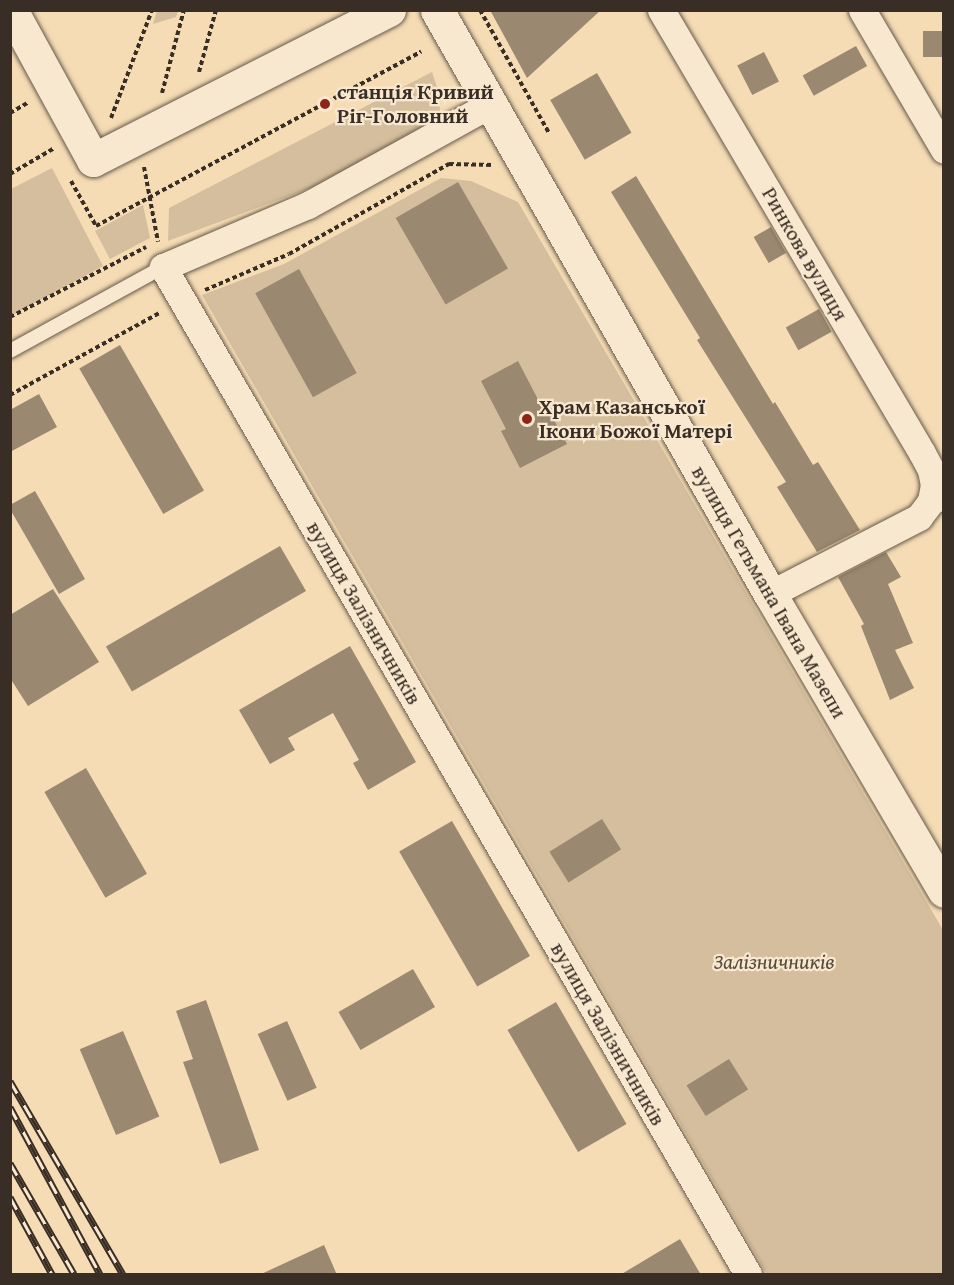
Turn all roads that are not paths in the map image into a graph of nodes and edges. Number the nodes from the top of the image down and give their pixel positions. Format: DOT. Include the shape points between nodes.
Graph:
graph roads {
  1 [pos="11,10"];
  2 [pos="389,10"];
  3 [pos="437,10"];
  4 [pos="661,10"];
  5 [pos="862,10"];
  6 [pos="489,105"];
  7 [pos="944,150"];
  8 [pos="163,267"];
  9 [pos="10,351"];
  10 [pos="937,498"];
  11 [pos="770,594"];
  12 [pos="944,891"];
  13 [pos="748,1275"];
  1 -- 2 [label="street" via="93,160"];
  3 -- 6 [label="street, вулиця Гетьмана Івана Мазепи"];
  4 -- 10 [label="street, Ринкова вулиця" via="922,453"];
  5 -- 7 [label="street"];
  6 -- 8 [label="street" via="308,205"];
  6 -- 11 [label="street, вулиця Гетьмана Івана Мазепи"];
  8 -- 9 [label="lane"];
  8 -- 13 [label="street, вулиця Залізничників"];
  10 -- 11 [label="street" via="919,517"];
  11 -- 12 [label="street, вулиця Гетьмана Івана Мазепи"];
}
